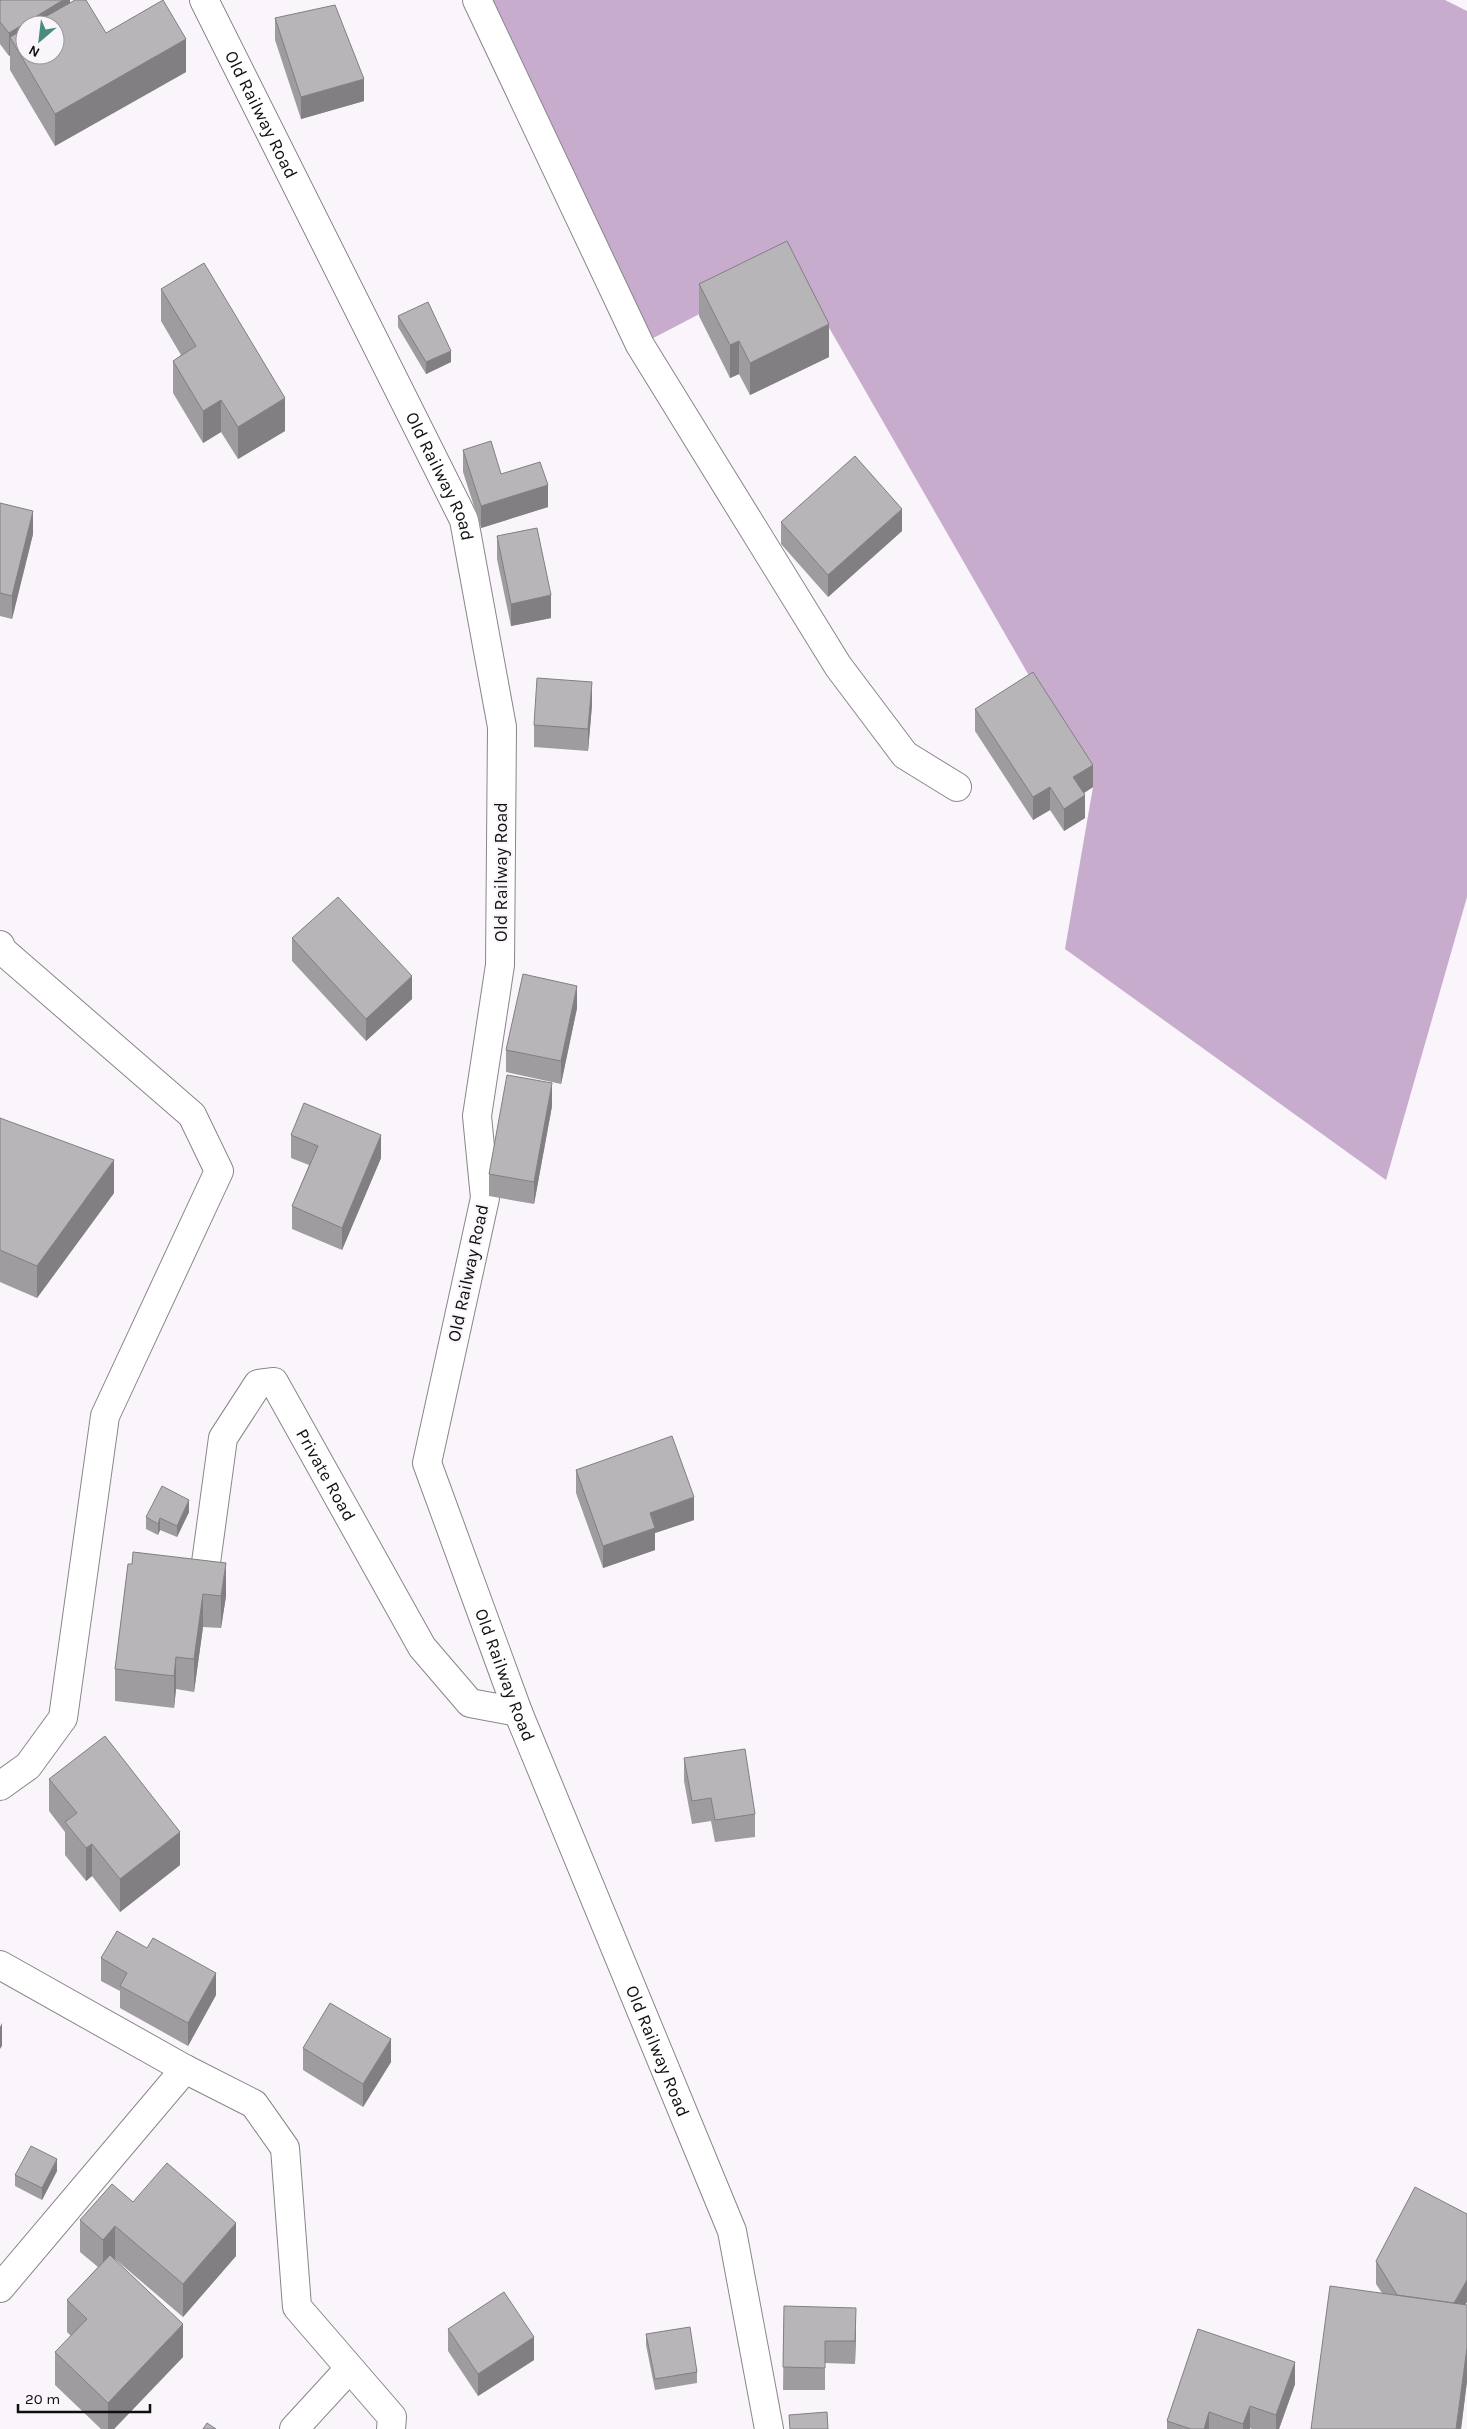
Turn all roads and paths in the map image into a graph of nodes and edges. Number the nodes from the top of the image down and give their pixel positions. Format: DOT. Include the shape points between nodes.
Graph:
graph roads {
  1 [pos="204,0"];
  2 [pos="478,0"];
  3 [pos="957,787"];
  4 [pos="0,945"];
  5 [pos="205,1570"];
  6 [pos="518,1712"];
  7 [pos="0,1786"];
  8 [pos="0,1965"];
  9 [pos="186,2069"];
  10 [pos="0,2288"];
  11 [pos="349,2369"];
  12 [pos="294,2429"];
  13 [pos="391,2429"];
  14 [pos="769,2429"];
  1 -- 6 [label="street, Old Railway Road" via="464,520 502,727 500,965 477,1116 485,1198 427,1463"];
  2 -- 3 [label="street" via="640,345 838,666 905,755"];
  4 -- 7 [label="street" via="3,951 192,1115 218,1171 105,1416 63,1718 28,1766"];
  5 -- 6 [label="street, Private Road" via="223,1438 258,1384 274,1382 422,1647 470,1703"];
  6 -- 14 [label="street, Old Railway Road" via="732,2231"];
  8 -- 9 [label="street"];
  9 -- 10 [label="street"];
  9 -- 11 [label="street" via="254,2104 285,2148 297,2307"];
  11 -- 12 [label="street"];
  11 -- 13 [label="street" via="392,2417"];
}
